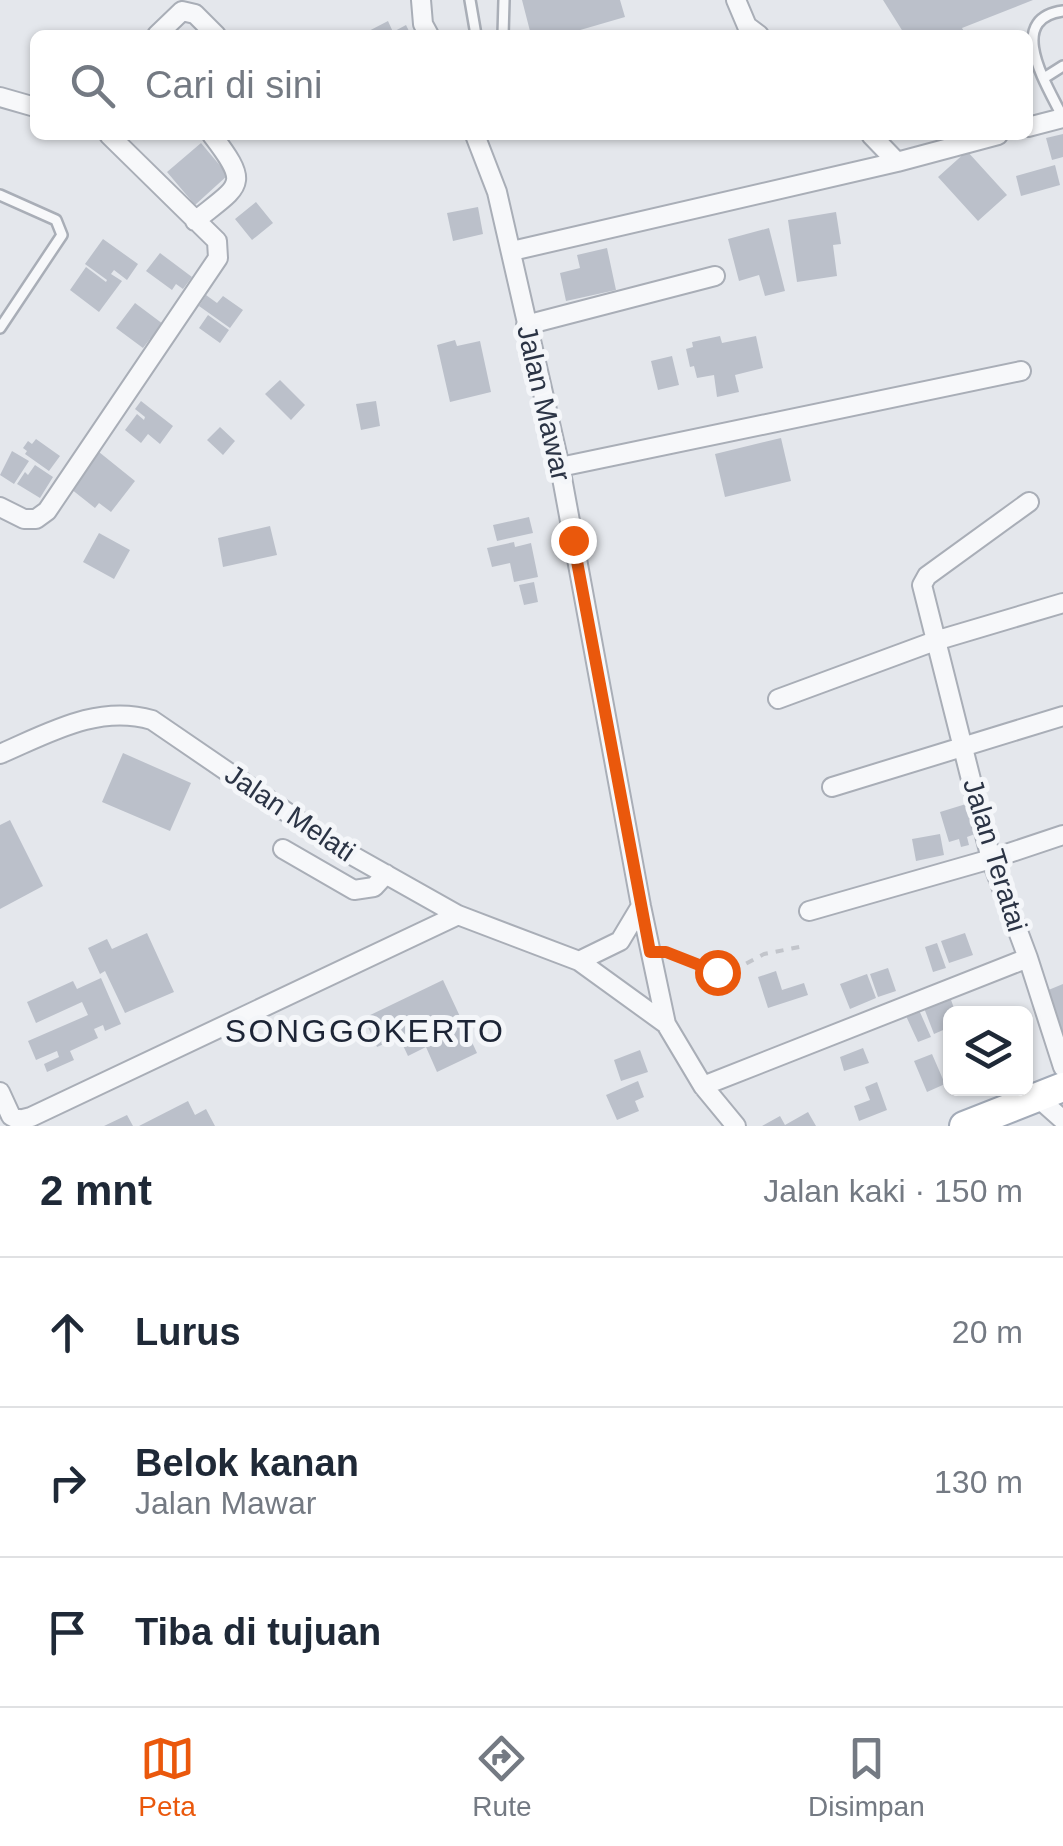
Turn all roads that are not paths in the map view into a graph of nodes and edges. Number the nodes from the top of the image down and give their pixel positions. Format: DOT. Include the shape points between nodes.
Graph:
graph roads {
  1 [pos="421,0"];
  2 [pos="470,0"];
  3 [pos="504,0"];
  4 [pos="736,0"];
  5 [pos="1063,11"];
  6 [pos="162,30"];
  7 [pos="211,30"];
  8 [pos="426,30"];
  9 [pos="475,30"];
  10 [pos="503,30"];
  11 [pos="752,30"];
  12 [pos="1033,31"];
  13 [pos="1033,52"];
  14 [pos="1063,66"];
  15 [pos="1044,78"];
  16 [pos="0,97"];
  17 [pos="30,106"];
  18 [pos="1063,118"];
  19 [pos="1033,126"];
  20 [pos="114,140"];
  21 [pos="216,140"];
  22 [pos="477,140"];
  23 [pos="876,140"];
  24 [pos="979,140"];
  25 [pos="897,162"];
  26 [pos="0,195"];
  27 [pos="195,221"];
  28 [pos="512,251"];
  29 [pos="715,276"];
  30 [pos="526,325"];
  31 [pos="0,328"];
  32 [pos="1020,371"];
  33 [pos="560,466"];
  34 [pos="1029,502"];
  35 [pos="0,506"];
  36 [pos="1063,604"];
  37 [pos="935,641"];
  38 [pos="778,698"];
  39 [pos="1063,716"];
  40 [pos="964,748"];
  41 [pos="0,754"];
  42 [pos="832,787"];
  43 [pos="1063,835"];
  44 [pos="283,849"];
  45 [pos="991,859"];
  46 [pos="386,874"];
  47 [pos="641,906"];
  48 [pos="809,911"];
  49 [pos="458,915"];
  50 [pos="1028,958"];
  51 [pos="579,961"];
  52 [pos="666,1024"];
  53 [pos="1063,1067"];
  54 [pos="703,1086"];
  55 [pos="1063,1087"];
  56 [pos="0,1092"];
  57 [pos="1036,1096"];
  58 [pos="1063,1120"];
  59 [pos="736,1126"];
  60 [pos="964,1126"];
  1 -- 8 [label="street"];
  2 -- 9 [label="lane"];
  3 -- 10 [label="lane"];
  4 -- 11 [label="street"];
  5 -- 12 [label="lane" via="1044,17"];
  6 -- 7 [label="street" via="182,11"];
  13 -- 15 [label="lane"];
  14 -- 15 [label="lane"];
  15 -- 18 [label="lane"];
  16 -- 17 [label="street"];
  18 -- 19 [label="street"];
  20 -- 27 [label="street"];
  21 -- 27 [label="street" via="236,166 237,182"];
  22 -- 28 [label="street, Jalan Mawar"];
  23 -- 25 [label="street"];
  24 -- 25 [label="street"];
  25 -- 28 [label="street"];
  26 -- 31 [label="lane" via="56,220 62,235"];
  27 -- 35 [label="street" via="217,241 218,258 47,511 36,520"];
  28 -- 30 [label="street, Jalan Mawar"];
  29 -- 30 [label="street"];
  30 -- 33 [label="street, Jalan Mawar"];
  32 -- 33 [label="street"];
  33 -- 47 [label="street, Jalan Mawar"];
  34 -- 37 [label="street, Jalan Teratai" via="927,576 922,586"];
  36 -- 37 [label="street"];
  37 -- 38 [label="street"];
  37 -- 40 [label="street, Jalan Teratai"];
  39 -- 40 [label="street"];
  40 -- 42 [label="street"];
  40 -- 45 [label="street, Jalan Teratai"];
  41 -- 46 [label="street, Jalan Melati" via="101,715 152,720"];
  43 -- 45 [label="street"];
  44 -- 46 [label="street" via="354,890 374,887"];
  45 -- 48 [label="street"];
  45 -- 50 [label="street, Jalan Teratai"];
  46 -- 49 [label="street, Jalan Melati"];
  47 -- 51 [label="street" via="620,941"];
  47 -- 52 [label="street, Jalan Mawar"];
  49 -- 51 [label="street, Jalan Melati"];
  49 -- 56 [label="street" via="31,1117 11,1116"];
  50 -- 53 [label="street, Jalan Teratai"];
  50 -- 54 [label="street"];
  51 -- 52 [label="street, Jalan Melati"];
  52 -- 54 [label="street, Jalan Mawar"];
  54 -- 59 [label="street, Jalan Mawar"];
  55 -- 57 [label="main road"];
  57 -- 58 [label="street"];
  57 -- 60 [label="main road"];
}
